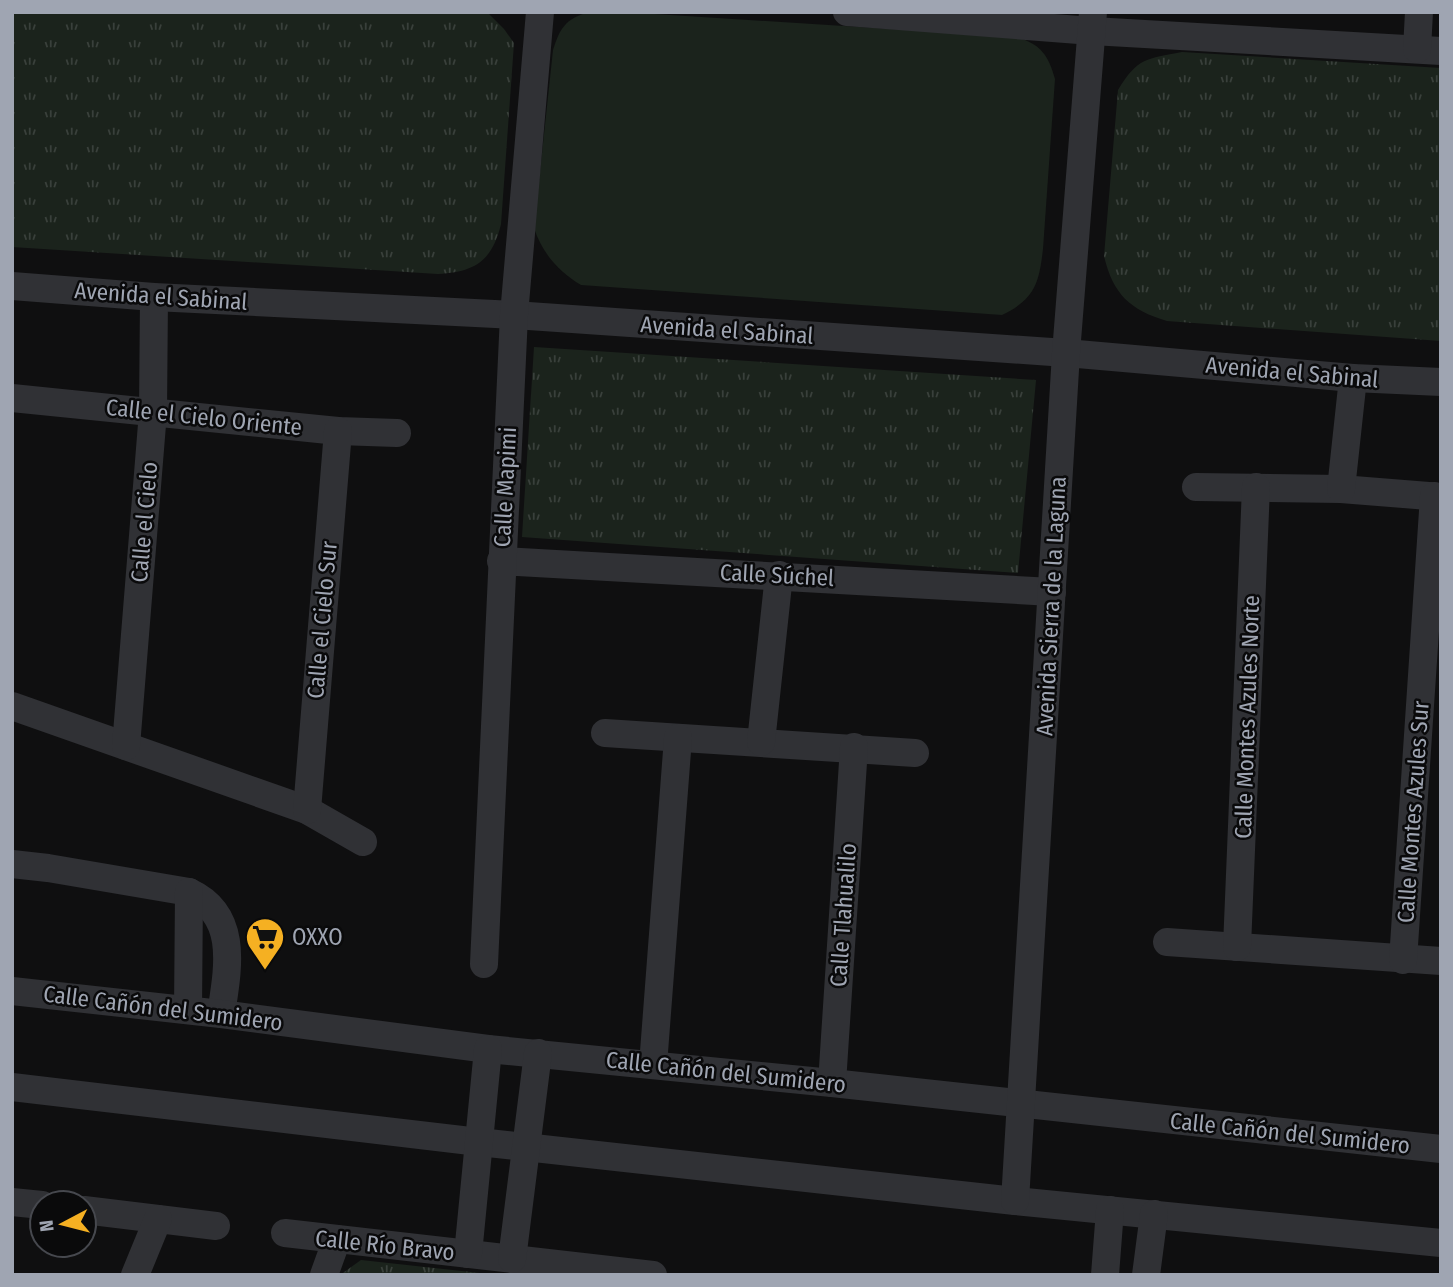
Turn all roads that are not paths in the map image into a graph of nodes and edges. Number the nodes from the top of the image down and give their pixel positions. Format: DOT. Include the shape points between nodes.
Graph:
graph roads {
  1 [pos="540,12"];
  2 [pos="847,12"];
  3 [pos="1419,12"];
  4 [pos="1092,22"];
  5 [pos="1429,50"];
  6 [pos="12,286"];
  7 [pos="154,297"];
  8 [pos="514,316"];
  9 [pos="1066,353"];
  10 [pos="1353,378"];
  11 [pos="1441,382"];
  12 [pos="12,398"];
  13 [pos="153,412"];
  14 [pos="338,432"];
  15 [pos="397,433"];
  16 [pos="1196,487"];
  17 [pos="1256,487"];
  18 [pos="1341,489"];
  19 [pos="1437,496"];
  20 [pos="501,561"];
  21 [pos="779,575"];
  22 [pos="1052,592"];
  23 [pos="12,706"];
  24 [pos="605,733"];
  25 [pos="678,737"];
  26 [pos="761,742"];
  27 [pos="126,746"];
  28 [pos="854,747"];
  29 [pos="915,753"];
  30 [pos="307,810"];
  31 [pos="363,842"];
  32 [pos="12,864"];
  33 [pos="189,892"];
  34 [pos="1167,942"];
  35 [pos="1237,947"];
  36 [pos="1403,960"];
  37 [pos="1441,961"];
  38 [pos="484,964"];
  39 [pos="12,991"];
  40 [pos="188,1010"];
  41 [pos="221,1014"];
  42 [pos="488,1049"];
  43 [pos="538,1054"];
  44 [pos="653,1065"];
  45 [pos="832,1083"];
  46 [pos="12,1087"];
  47 [pos="1022,1103"];
  48 [pos="479,1142"];
  49 [pos="526,1146"];
  50 [pos="1441,1149"];
  51 [pos="1015,1201"];
  52 [pos="1110,1210"];
  53 [pos="98,1212"];
  54 [pos="1154,1214"];
  55 [pos="158,1219"];
  56 [pos="216,1226"];
  57 [pos="285,1233"];
  58 [pos="337,1239"];
  59 [pos="1441,1242"];
  60 [pos="468,1254"];
  61 [pos="512,1259"];
  62 [pos="135,1275"];
  63 [pos="324,1275"];
  64 [pos="653,1275"];
  65 [pos="1105,1275"];
  66 [pos="1146,1275"];
  1 -- 8 [label="street, Calle Mapimi"];
  2 -- 4 [label="street"];
  3 -- 5 [label="street"];
  4 -- 5 [label="street"];
  4 -- 9 [label="street, Avenida Sierra de la Laguna"];
  6 -- 7 [label="street, Avenida el Sabinal"];
  7 -- 8 [label="street, Avenida el Sabinal"];
  7 -- 13 [label="street, Calle el Cielo"];
  8 -- 9 [label="street, Avenida el Sabinal"];
  8 -- 20 [label="street, Calle Mapimi"];
  9 -- 10 [label="street, Avenida el Sabinal"];
  9 -- 22 [label="street, Avenida Sierra de la Laguna"];
  10 -- 11 [label="street, Avenida el Sabinal"];
  10 -- 18 [label="street"];
  12 -- 13 [label="street, Calle el Cielo Oriente"];
  13 -- 14 [label="street, Calle el Cielo Oriente"];
  13 -- 27 [label="street, Calle el Cielo"];
  14 -- 15 [label="street, Calle el Cielo Oriente"];
  14 -- 30 [label="street, Calle el Cielo Sur"];
  16 -- 17 [label="street"];
  17 -- 18 [label="street"];
  17 -- 35 [label="street, Calle Montes Azules Norte"];
  18 -- 19 [label="street"];
  19 -- 36 [label="street, Calle Montes Azules Sur"];
  20 -- 21 [label="street, Calle Súchel"];
  20 -- 38 [label="street, Calle Mapimi"];
  21 -- 22 [label="street, Calle Súchel"];
  21 -- 26 [label="street"];
  22 -- 47 [label="street, Avenida Sierra de la Laguna"];
  23 -- 27 [label="street"];
  24 -- 25 [label="street"];
  25 -- 26 [label="street"];
  25 -- 44 [label="street"];
  26 -- 28 [label="street"];
  27 -- 30 [label="street"];
  28 -- 29 [label="street"];
  28 -- 45 [label="street, Calle Tlahualilo"];
  30 -- 31 [label="street"];
  32 -- 33 [label="street"];
  33 -- 40 [label="street"];
  33 -- 41 [label="street" via="220,918 227,973"];
  34 -- 35 [label="street"];
  35 -- 36 [label="street"];
  36 -- 37 [label="street"];
  39 -- 40 [label="street, Calle Cañón del Sumidero"];
  40 -- 41 [label="street, Calle Cañón del Sumidero"];
  41 -- 42 [label="street, Calle Cañón del Sumidero"];
  42 -- 43 [label="street, Calle Cañón del Sumidero"];
  42 -- 48 [label="street"];
  43 -- 44 [label="street, Calle Cañón del Sumidero"];
  43 -- 49 [label="street"];
  44 -- 45 [label="street, Calle Cañón del Sumidero"];
  45 -- 47 [label="street, Calle Cañón del Sumidero"];
  46 -- 48 [label="street"];
  47 -- 50 [label="street, Calle Cañón del Sumidero"];
  47 -- 51 [label="street, Avenida Sierra de la Laguna"];
  48 -- 49 [label="street"];
  48 -- 60 [label="street"];
  49 -- 51 [label="street"];
  49 -- 61 [label="street"];
  51 -- 52 [label="street"];
  52 -- 54 [label="street"];
  52 -- 65 [label="street"];
  53 -- 55 [label="street"];
  54 -- 59 [label="street"];
  54 -- 66 [label="street"];
  55 -- 56 [label="street"];
  55 -- 62 [label="street"];
  57 -- 58 [label="street, Calle Río Bravo"];
  58 -- 60 [label="street, Calle Río Bravo"];
  58 -- 63 [label="street"];
  60 -- 61 [label="street, Calle Río Bravo"];
  61 -- 64 [label="street, Calle Río Bravo"];
}
